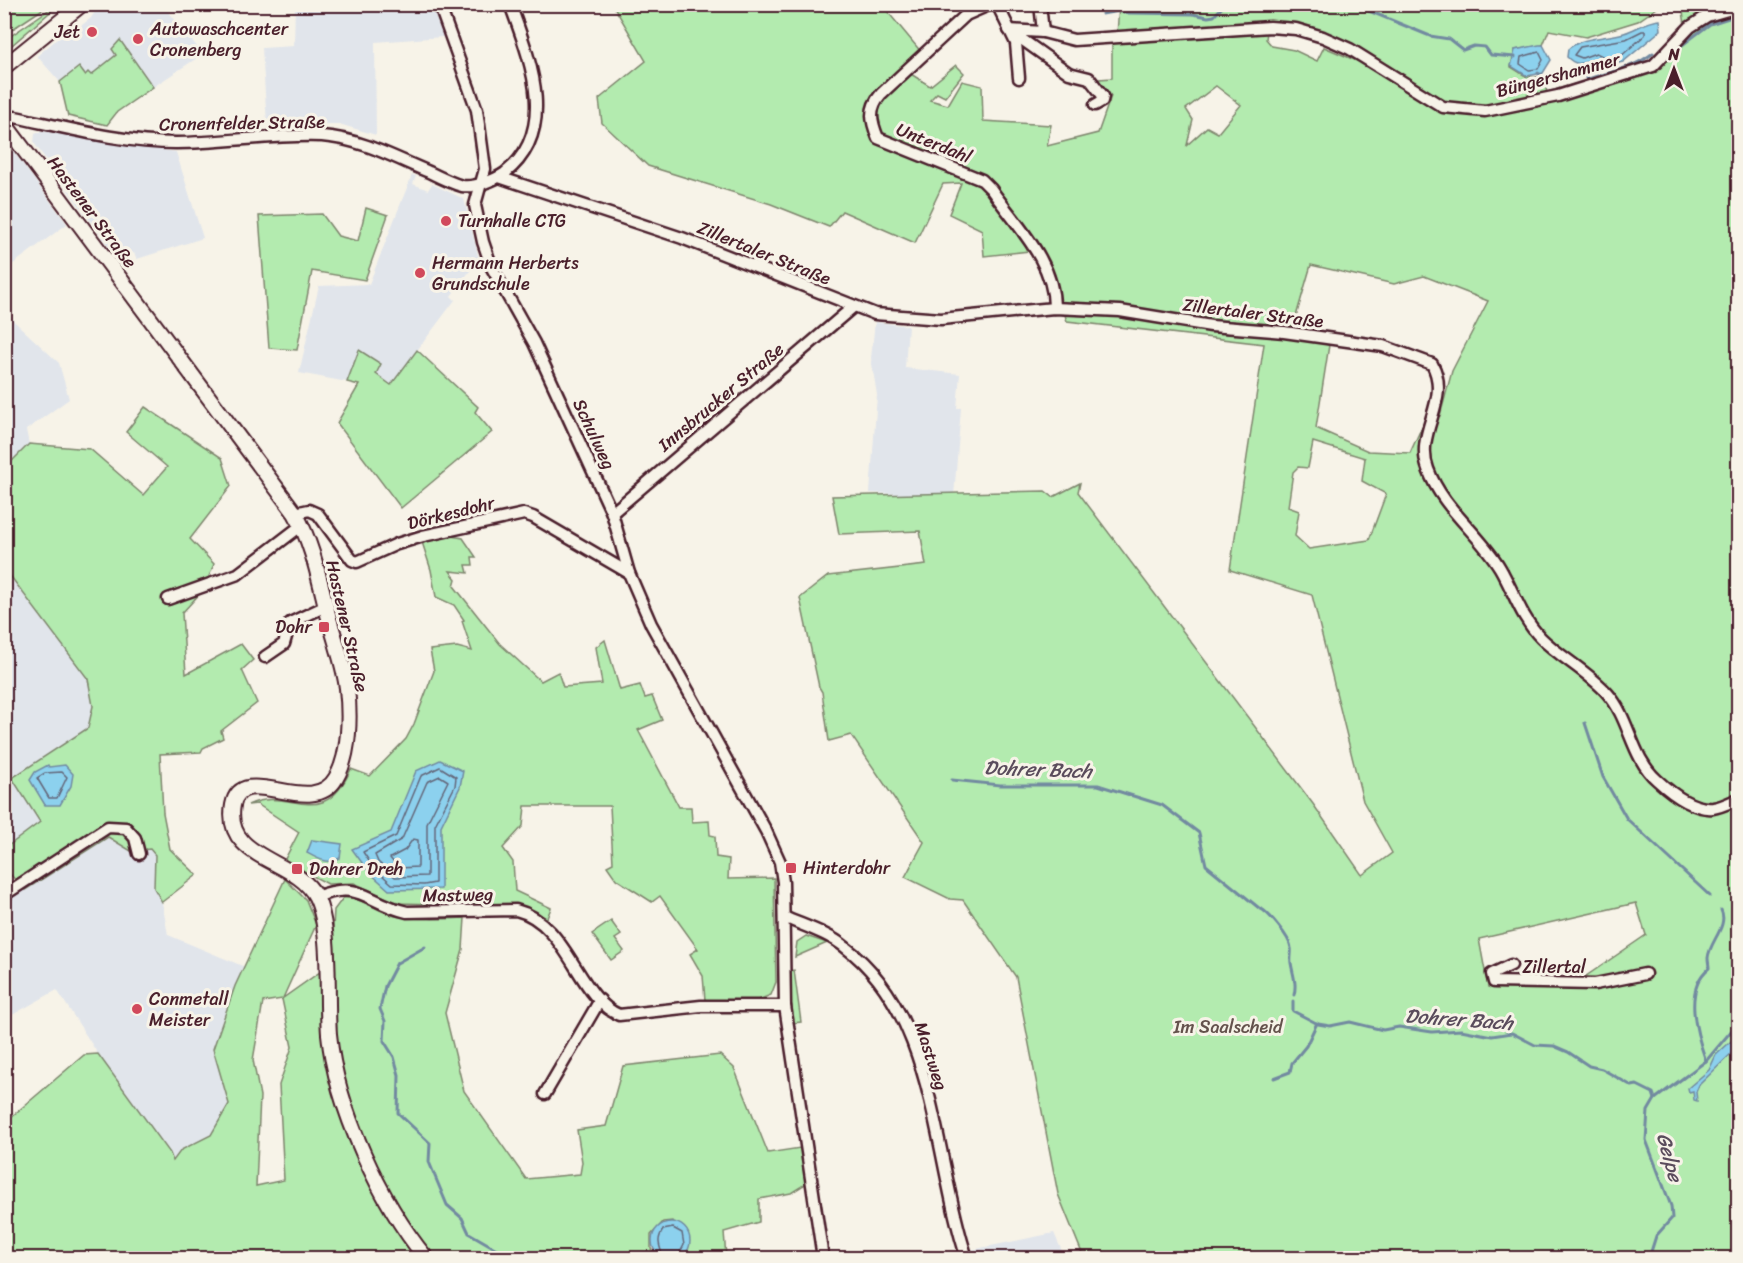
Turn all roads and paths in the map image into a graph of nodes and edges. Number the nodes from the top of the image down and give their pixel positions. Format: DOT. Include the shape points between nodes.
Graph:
graph roads {
  1 [pos="82,4"];
  2 [pos="439,4"];
  3 [pos="510,4"];
  4 [pos="992,4"];
  5 [pos="997,4"];
  6 [pos="1040,4"];
  7 [pos="1738,7"];
  8 [pos="66,10"];
  9 [pos="1011,32"];
  10 [pos="1043,32"];
  11 [pos="4,67"];
  12 [pos="1019,78"];
  13 [pos="1095,105"];
  14 [pos="4,117"];
  15 [pos="4,123"];
  16 [pos="499,177"];
  17 [pos="482,182"];
  18 [pos="853,307"];
  19 [pos="1054,308"];
  20 [pos="612,513"];
  21 [pos="298,519"];
  22 [pos="629,573"];
  23 [pos="168,599"];
  24 [pos="326,606"];
  25 [pos="265,657"];
  26 [pos="1738,799"];
  27 [pos="139,854"];
  28 [pos="4,895"];
  29 [pos="316,897"];
  30 [pos="784,917"];
  31 [pos="1511,965"];
  32 [pos="1645,974"];
  33 [pos="600,1000"];
  34 [pos="785,1006"];
  35 [pos="545,1094"];
  36 [pos="426,1258"];
  37 [pos="823,1258"];
  38 [pos="967,1258"];
  1 -- 8 [label="main road"];
  2 -- 17 [label="street, Schulweg" via="477,111 485,169"];
  3 -- 16 [label="street, Cronenfelder Straße" via="532,68 536,110 522,155"];
  4 -- 19 [label="street, Unterdahl" via="966,15 881,94 875,101 871,120 878,138 982,180 991,189 1045,266 1052,282"];
  5 -- 9 [label="street"];
  6 -- 10 [label="street"];
  7 -- 10 [label="street, Büngershammer" via="1707,16 1690,27 1653,66 1558,96 1472,111 1443,107 1350,49 1296,29 1270,27 1074,40"];
  8 -- 11 [label="main road"];
  9 -- 10 [label="street"];
  9 -- 12 [label="street"];
  9 -- 13 [label="street" via="1069,73 1091,80 1103,96"];
  14 -- 17 [label="street, Cronenfelder Straße" via="169,143 339,138 373,147 459,185"];
  15 -- 21 [label="main road, Hastener Straße"];
  16 -- 17 [label="street, Cronenfelder Straße"];
  16 -- 18 [label="street, Zillertaler Straße" via="682,238"];
  17 -- 20 [label="street, Schulweg" via="475,205 492,268 534,343"];
  18 -- 19 [label="street, Zillertaler Straße" via="875,315 941,319"];
  18 -- 20 [label="street, Innsbrucker Straße"];
  19 -- 26 [label="street, Zillertaler Straße" via="1120,311 1383,346 1432,364 1439,377 1424,453 1427,466 1434,484 1499,567 1527,624 1608,694 1642,765 1658,781 1701,807 1713,808"];
  20 -- 22 [label="street, Schulweg"];
  21 -- 22 [label="street, Dörkesdohr" via="309,510 318,514 357,562 397,543 524,514"];
  21 -- 23 [label="street" via="238,574"];
  21 -- 24 [label="main road, Hastener Straße"];
  22 -- 30 [label="street, Schulweg" via="655,632 780,862"];
  24 -- 25 [label="street" via="290,623 284,644"];
  24 -- 29 [label="main road, Hastener Straße" via="347,688 343,768 333,784 315,795 258,786 248,789 234,801 232,816 239,838 249,848 296,876"];
  27 -- 28 [label="street" via="135,838 126,828 108,827"];
  29 -- 33 [label="street, Mastweg" via="344,888 407,912 526,913 545,925"];
  29 -- 36 [label="main road" via="322,919 329,1035 337,1078 372,1173 392,1212"];
  30 -- 34 [label="street"];
  30 -- 38 [label="street, Mastweg" via="824,934 856,956 880,983 906,1026 925,1084 956,1226"];
  31 -- 32 [label="street, Zillertal" via="1491,974 1494,982 1595,984"];
  33 -- 34 [label="street, Mastweg" via="619,1015 701,1006"];
  33 -- 35 [label="street"];
  34 -- 37 [label="street"];
}
